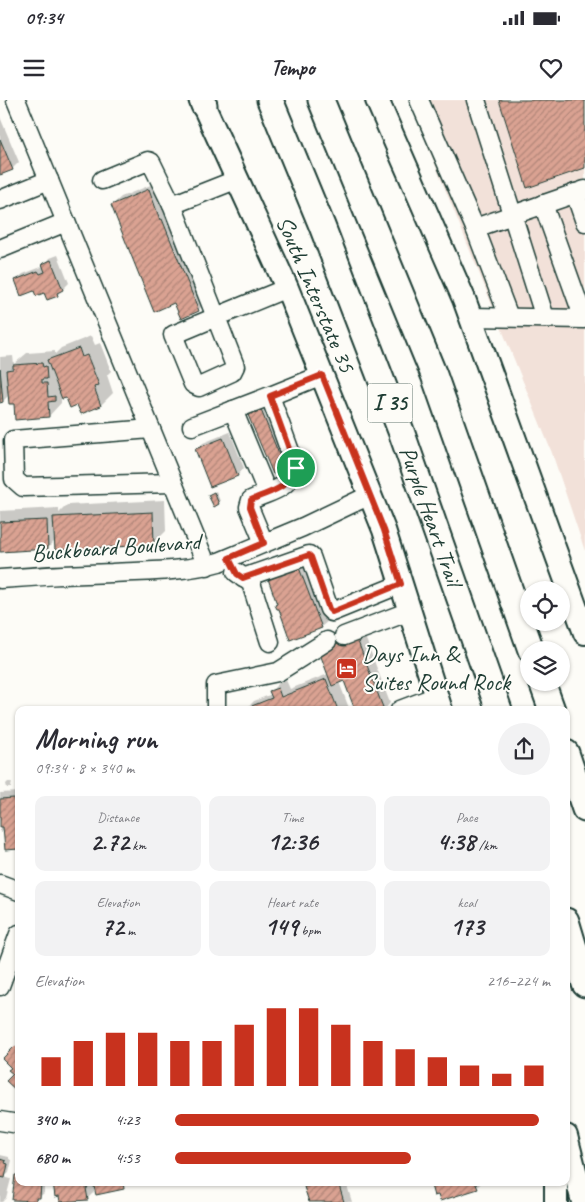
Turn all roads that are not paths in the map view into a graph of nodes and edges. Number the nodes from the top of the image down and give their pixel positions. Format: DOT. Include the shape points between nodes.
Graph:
graph roads {
  1 [pos="16,100"];
  2 [pos="270,100"];
  3 [pos="321,100"];
  4 [pos="377,100"];
  5 [pos="419,100"];
  6 [pos="476,100"];
  7 [pos="202,102"];
  8 [pos="238,179"];
  9 [pos="49,180"];
  10 [pos="102,180"];
  11 [pos="580,191"];
  12 [pos="0,200"];
  13 [pos="543,204"];
  14 [pos="172,205"];
  15 [pos="511,216"];
  16 [pos="585,219"];
  17 [pos="66,222"];
  18 [pos="475,228"];
  19 [pos="0,249"];
  20 [pos="287,288"];
  21 [pos="471,317"];
  22 [pos="509,318"];
  23 [pos="545,318"];
  24 [pos="585,321"];
  25 [pos="322,375"];
  26 [pos="270,396"];
  27 [pos="233,410"];
  28 [pos="192,426"];
  29 [pos="151,429"];
  30 [pos="173,483"];
  31 [pos="267,492"];
  32 [pos="370,496"];
  33 [pos="264,543"];
  34 [pos="229,558"];
  35 [pos="207,566"];
  36 [pos="243,578"];
  37 [pos="0,579"];
  38 [pos="401,584"];
  39 [pos="410,611"];
  40 [pos="583,620"];
  41 [pos="344,636"];
  42 [pos="327,641"];
  43 [pos="528,641"];
  44 [pos="270,642"];
  45 [pos="545,691"];
  46 [pos="439,703"];
  47 [pos="216,706"];
  48 [pos="422,706"];
  49 [pos="498,706"];
  50 [pos="551,706"];
  51 [pos="570,766"];
  52 [pos="585,809"];
  53 [pos="0,884"];
  54 [pos="15,890"];
  55 [pos="570,934"];
  56 [pos="15,945"];
  57 [pos="585,984"];
  58 [pos="0,986"];
  59 [pos="0,1121"];
  60 [pos="15,1123"];
  61 [pos="570,1152"];
  62 [pos="556,1186"];
  63 [pos="556,1202"];
  64 [pos="582,1202"];
  1 -- 9 [label="street"];
  2 -- 49 [label="highway, Purple Heart Trail / I 35" via="401,431"];
  3 -- 43 [label="highway, Purple Heart Trail / I 35" via="434,374"];
  4 -- 21 [label="main road"];
  5 -- 18 [label="street"];
  6 -- 15 [label="street"];
  7 -- 8 [label="main road, South Interstate 35"];
  8 -- 14 [label="street"];
  8 -- 20 [label="main road, South Interstate 35"];
  9 -- 12 [label="street"];
  9 -- 17 [label="street"];
  10 -- 14 [label="street" via="151,162"];
  11 -- 13 [label="street"];
  11 -- 16 [label="street"];
  13 -- 15 [label="street"];
  13 -- 24 [label="street"];
  14 -- 20 [label="street" via="216,317"];
  15 -- 18 [label="street"];
  15 -- 23 [label="street"];
  17 -- 19 [label="street"];
  17 -- 29 [label="street"];
  18 -- 22 [label="street"];
  20 -- 25 [label="main road, South Interstate 35"];
  21 -- 22 [label="street"];
  21 -- 40 [label="main road"];
  22 -- 23 [label="street"];
  23 -- 24 [label="street"];
  25 -- 26 [label="street"];
  25 -- 32 [label="main road, South Interstate 35"];
  26 -- 27 [label="street"];
  26 -- 31 [label="street" via="296,468 283,487"];
  27 -- 28 [label="street"];
  27 -- 31 [label="street"];
  29 -- 30 [label="street"];
  29 -- 30 [label="street" via="13,440 14,479 23,487"];
  30 -- 35 [label="street"];
  31 -- 33 [label="street" via="251,500 250,507"];
  32 -- 33 [label="street, Buckboard Boulevard"];
  32 -- 38 [label="main road, South Interstate 35"];
  33 -- 34 [label="street, Buckboard Boulevard"];
  34 -- 35 [label="street, Buckboard Boulevard"];
  34 -- 36 [label="street" via="237,574"];
  35 -- 37 [label="street, Buckboard Boulevard" via="168,571"];
  36 -- 38 [label="street" via="309,555 332,612"];
  36 -- 44 [label="street" via="251,583"];
  38 -- 39 [label="main road, South Interstate 35"];
  39 -- 41 [label="street"];
  39 -- 46 [label="main road, South Interstate 35"];
  42 -- 47 [label="street" via="278,672 216,685"];
  45 -- 50 [label="highway"];
  46 -- 48 [label="street"];
  51 -- 52 [label="highway"];
  53 -- 54 [label="street"];
  55 -- 57 [label="highway"];
  56 -- 58 [label="street"];
  59 -- 60 [label="street"];
  61 -- 64 [label="main road"];
  62 -- 63 [label="main road"];
}
